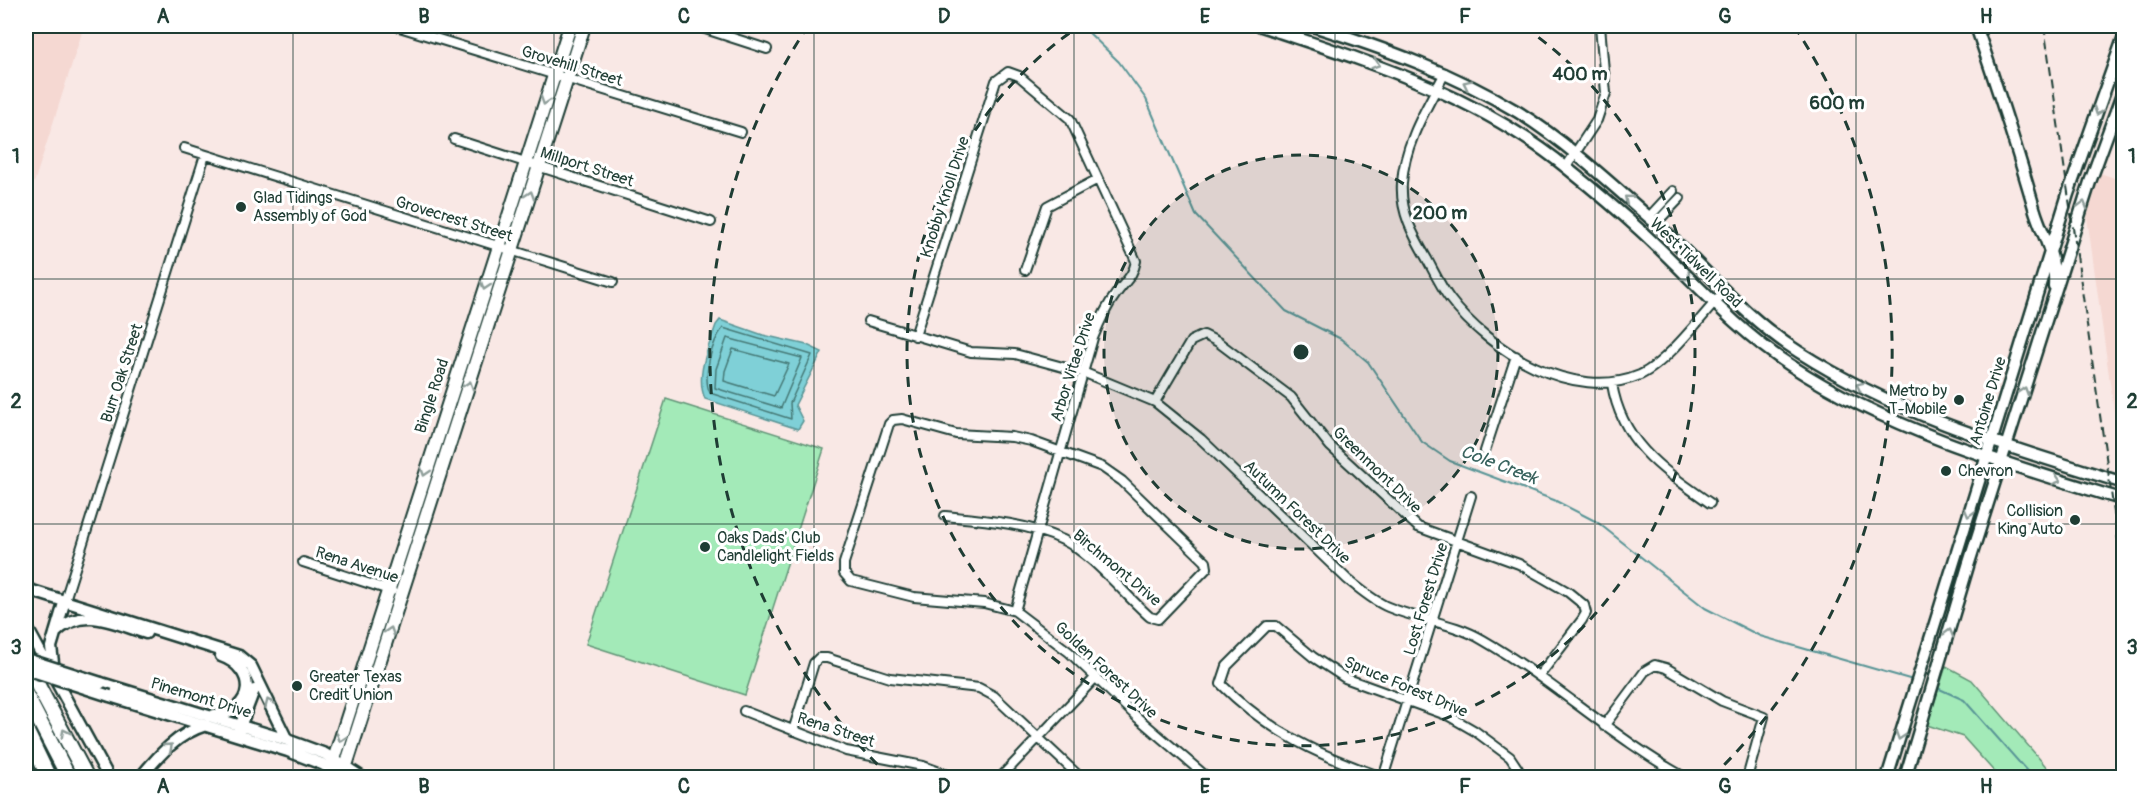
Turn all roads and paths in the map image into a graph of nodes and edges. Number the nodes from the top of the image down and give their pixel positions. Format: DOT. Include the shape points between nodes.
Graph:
graph roads {
  1 [pos="396,26"];
  2 [pos="570,26"];
  3 [pos="584,26"];
  4 [pos="696,26"];
  5 [pos="1261,26"];
  6 [pos="1313,26"];
  7 [pos="1600,26"];
  8 [pos="1976,26"];
  9 [pos="1274,28"];
  10 [pos="2124,36"];
  11 [pos="1357,40"];
  12 [pos="767,49"];
  13 [pos="1352,57"];
  14 [pos="1008,72"];
  15 [pos="553,74"];
  16 [pos="1445,74"];
  17 [pos="567,79"];
  18 [pos="1437,89"];
  19 [pos="2124,89"];
  20 [pos="741,132"];
  21 [pos="454,139"];
  22 [pos="184,148"];
  23 [pos="1575,154"];
  24 [pos="205,155"];
  25 [pos="526,161"];
  26 [pos="539,165"];
  27 [pos="1566,167"];
  28 [pos="1096,180"];
  29 [pos="1673,191"];
  30 [pos="1680,198"];
  31 [pos="1653,220"];
  32 [pos="711,222"];
  33 [pos="2040,224"];
  34 [pos="2059,225"];
  35 [pos="1641,231"];
  36 [pos="498,247"];
  37 [pos="512,251"];
  38 [pos="2051,252"];
  39 [pos="1025,270"];
  40 [pos="613,282"];
  41 [pos="1724,292"];
  42 [pos="1713,304"];
  43 [pos="2053,304"];
  44 [pos="2031,312"];
  45 [pos="868,321"];
  46 [pos="2024,335"];
  47 [pos="915,336"];
  48 [pos="2040,342"];
  49 [pos="1797,351"];
  50 [pos="1516,356"];
  51 [pos="1787,363"];
  52 [pos="1085,373"];
  53 [pos="1612,384"];
  54 [pos="1155,402"];
  55 [pos="442,420"];
  56 [pos="456,424"];
  57 [pos="1991,441"];
  58 [pos="2006,446"];
  59 [pos="1485,451"];
  60 [pos="1061,452"];
  61 [pos="1986,457"];
  62 [pos="2001,462"];
  63 [pos="2091,473"];
  64 [pos="2124,483"];
  65 [pos="2087,489"];
  66 [pos="1472,496"];
  67 [pos="2124,500"];
  68 [pos="1710,502"];
  69 [pos="945,516"];
  70 [pos="1038,531"];
  71 [pos="1458,540"];
  72 [pos="303,562"];
  73 [pos="26,589"];
  74 [pos="388,589"];
  75 [pos="402,594"];
  76 [pos="64,600"];
  77 [pos="1015,611"];
  78 [pos="1433,622"];
  79 [pos="26,626"];
  80 [pos="54,633"];
  81 [pos="26,661"];
  82 [pos="364,663"];
  83 [pos="251,666"];
  84 [pos="26,669"];
  85 [pos="378,669"];
  86 [pos="54,673"];
  87 [pos="1539,676"];
  88 [pos="1096,677"];
  89 [pos="26,695"];
  90 [pos="1410,700"];
  91 [pos="744,711"];
  92 [pos="206,720"];
  93 [pos="1604,726"];
  94 [pos="26,730"];
  95 [pos="239,730"];
  96 [pos="793,731"];
  97 [pos="1038,737"];
  98 [pos="287,740"];
  99 [pos="331,768"];
  100 [pos="344,774"];
  101 [pos="49,777"];
  102 [pos="69,777"];
  103 [pos="87,777"];
  104 [pos="110,777"];
  105 [pos="140,777"];
  106 [pos="363,777"];
  107 [pos="956,777"];
  108 [pos="1000,777"];
  109 [pos="1081,777"];
  110 [pos="1208,777"];
  111 [pos="1384,777"];
  112 [pos="1516,777"];
  113 [pos="1686,777"];
  114 [pos="1746,777"];
  115 [pos="1887,777"];
  116 [pos="1905,777"];
  1 -- 15 [label="street, Grovehill Street"];
  2 -- 15 [label="main road, Bingle Road"];
  3 -- 17 [label="main road, Bingle Road"];
  4 -- 12 [label="street"];
  5 -- 9 [label="main road, West Tidwell Road"];
  6 -- 11 [label="main road, West Tidwell Road"];
  7 -- 23 [label="street" via="1606,93 1597,120"];
  8 -- 33 [label="main road"];
  9 -- 13 [label="main road, West Tidwell Road"];
  10 -- 34 [label="main road, Antoine Drive, one-way"];
  11 -- 13 [label="main road"];
  11 -- 16 [label="main road, West Tidwell Road"];
  13 -- 18 [label="main road, West Tidwell Road, one-way"];
  14 -- 28 [label="street, Arbor Vitae Drive" via="1019,76 1070,119"];
  14 -- 47 [label="street, Knobby Knoll Drive" via="996,81"];
  15 -- 17 [label="street, Grovehill Street"];
  15 -- 25 [label="main road, Bingle Road, one-way"];
  16 -- 18 [label="street"];
  23 -- 16 [label="main road, West Tidwell Road, one-way" via="1519,113"];
  17 -- 20 [label="street, Grovehill Street"];
  17 -- 26 [label="main road, Bingle Road"];
  18 -- 27 [label="main road, West Tidwell Road" via="1484,112"];
  18 -- 50 [label="street" via="1407,152 1402,184 1407,223 1449,298 1482,332"];
  43 -- 19 [label="main road, Antoine Drive, one-way" via="2090,182"];
  21 -- 25 [label="street, Millport Street"];
  22 -- 24 [label="street, Grovecrest Street"];
  23 -- 27 [label="street"];
  31 -- 23 [label="main road, West Tidwell Road, one-way"];
  24 -- 36 [label="street, Grovecrest Street"];
  24 -- 76 [label="street, Burr Oak Street"];
  25 -- 26 [label="street, Millport Street"];
  25 -- 36 [label="main road, Bingle Road"];
  26 -- 32 [label="street, Millport Street"];
  37 -- 26 [label="main road, Bingle Road, one-way"];
  27 -- 35 [label="main road, West Tidwell Road"];
  28 -- 39 [label="street" via="1047,206"];
  28 -- 52 [label="street, Arbor Vitae Drive" via="1136,261 1133,275 1101,318"];
  29 -- 31 [label="street"];
  30 -- 31 [label="street"];
  31 -- 35 [label="main road"];
  31 -- 41 [label="main road, West Tidwell Road"];
  33 -- 34 [label="main road" via="2049,233"];
  33 -- 38 [label="main road"];
  33 -- 44 [label="main road" via="2042,256"];
  34 -- 38 [label="main road, Antoine Drive"];
  35 -- 42 [label="main road, West Tidwell Road, one-way"];
  36 -- 37 [label="street, Grovecrest Street"];
  36 -- 55 [label="main road, Bingle Road, one-way"];
  37 -- 40 [label="street, Grovecrest Street"];
  56 -- 37 [label="main road, Bingle Road, one-way"];
  38 -- 43 [label="main road" via="2055,263"];
  38 -- 44 [label="main road, Antoine Drive"];
  41 -- 42 [label="street"];
  41 -- 49 [label="main road, West Tidwell Road"];
  42 -- 51 [label="main road, West Tidwell Road"];
  42 -- 53 [label="street" via="1665,358 1642,374"];
  43 -- 48 [label="main road, Antoine Drive"];
  44 -- 46 [label="main road, Antoine Drive"];
  45 -- 47 [label="street, Autumn Forest Drive"];
  46 -- 48 [label="main road"];
  46 -- 57 [label="main road, Antoine Drive"];
  47 -- 52 [label="street, Autumn Forest Drive" via="971,352 1015,354"];
  58 -- 48 [label="main road, Antoine Drive, one-way"];
  49 -- 51 [label="street"];
  57 -- 49 [label="main road, West Tidwell Road, one-way" via="1951,428 1858,386"];
  50 -- 53 [label="street" via="1556,375"];
  50 -- 59 [label="street"];
  51 -- 61 [label="main road, West Tidwell Road" via="1872,410"];
  52 -- 54 [label="street, Autumn Forest Drive"];
  52 -- 60 [label="street, Arbor Vitae Drive"];
  53 -- 68 [label="street" via="1616,407 1631,437 1658,464"];
  54 -- 71 [label="street, Greenmont Drive" via="1191,341 1204,335 1211,338 1291,397 1330,446 1407,519 1418,527"];
  54 -- 78 [label="street, Autumn Forest Drive" via="1201,439 1347,579 1388,607"];
  55 -- 56 [label="main road"];
  55 -- 74 [label="main road, Bingle Road, one-way"];
  56 -- 75 [label="main road, Bingle Road"];
  57 -- 58 [label="main road, West Tidwell Road"];
  57 -- 61 [label="main road, Antoine Drive"];
  58 -- 62 [label="main road, Antoine Drive"];
  58 -- 63 [label="main road, West Tidwell Road"];
  60 -- 70 [label="street, Arbor Vitae Drive"];
  60 -- 70 [label="street, Birchmont Drive" via="1102,467 1122,481 1199,555 1207,568 1158,619 1150,617 1083,553 1065,540"];
  60 -- 77 [label="street, Golden Forest Drive" via="1012,437 956,434 893,420 844,563 844,573 851,580 870,586 914,597 984,603"];
  61 -- 62 [label="main road, West Tidwell Road"];
  61 -- 115 [label="main road, Antoine Drive, one-way"];
  62 -- 65 [label="main road, West Tidwell Road, one-way"];
  116 -- 62 [label="main road, Antoine Drive, one-way"];
  63 -- 64 [label="main road, West Tidwell Road"];
  63 -- 65 [label="main road"];
  65 -- 67 [label="main road, West Tidwell Road"];
  66 -- 71 [label="street, Lost Forest Drive"];
  69 -- 70 [label="street, Birchmont Drive" via="1002,521"];
  70 -- 77 [label="street, Arbor Vitae Drive"];
  71 -- 78 [label="street, Lost Forest Drive"];
  71 -- 87 [label="street, Greenmont Drive" via="1519,564 1584,605 1586,613 1582,620"];
  72 -- 74 [label="street, Rena Avenue"];
  73 -- 76 [label="main road"];
  74 -- 75 [label="street, Rena Avenue"];
  74 -- 82 [label="main road, Bingle Road"];
  85 -- 75 [label="main road, Bingle Road, one-way"];
  76 -- 80 [label="main road"];
  76 -- 83 [label="main road" via="239,656"];
  77 -- 88 [label="street, Golden Forest Drive"];
  78 -- 87 [label="street, Autumn Forest Drive" via="1479,638"];
  78 -- 90 [label="street, Lost Forest Drive"];
  79 -- 86 [label="main road"];
  80 -- 86 [label="main road"];
  80 -- 92 [label="main road" via="69,621 91,618 231,660 246,680 243,701 238,709"];
  81 -- 92 [label="main road, Pinemont Drive, bridge"];
  103 -- 81 [label="highway, one-way"];
  82 -- 85 [label="main road"];
  82 -- 99 [label="main road, Bingle Road, one-way"];
  83 -- 95 [label="main road" via="255,687"];
  98 -- 83 [label="main road, one-way"];
  84 -- 92 [label="main road, Pinemont Drive, bridge" via="110,696"];
  85 -- 100 [label="main road, Bingle Road"];
  86 -- 104 [label="main road"];
  87 -- 93 [label="street, Autumn Forest Drive"];
  88 -- 97 [label="street"];
  88 -- 110 [label="street, Golden Forest Drive"];
  89 -- 102 [label="highway"];
  90 -- 111 [label="street, Lost Forest Drive"];
  90 -- 111 [label="street, Spruce Forest Drive" via="1345,678 1312,657 1276,626 1267,626 1222,676 1221,684 1241,704 1298,744"];
  90 -- 112 [label="street, Spruce Forest Drive" via="1475,731 1510,757 1518,769"];
  91 -- 96 [label="street, Rena Street"];
  92 -- 95 [label="main road, Pinemont Drive"];
  105 -- 92 [label="main road, one-way" via="164,751"];
  93 -- 113 [label="street, Autumn Forest Drive"];
  93 -- 114 [label="street" via="1645,670 1655,666 1666,668 1722,701 1764,717"];
  94 -- 101 [label="highway"];
  95 -- 98 [label="main road, Pinemont Drive"];
  95 -- 99 [label="main road, Pinemont Drive"];
  96 -- 97 [label="street" via="814,663 827,658 891,678 979,688 994,696"];
  96 -- 107 [label="street, Rena Street" via="846,751 923,766"];
  97 -- 108 [label="street"];
  97 -- 109 [label="street"];
  98 -- 99 [label="main road, Pinemont Drive"];
  99 -- 100 [label="main road, Pinemont Drive"];
  100 -- 106 [label="main road, Pinemont Drive"];
}
